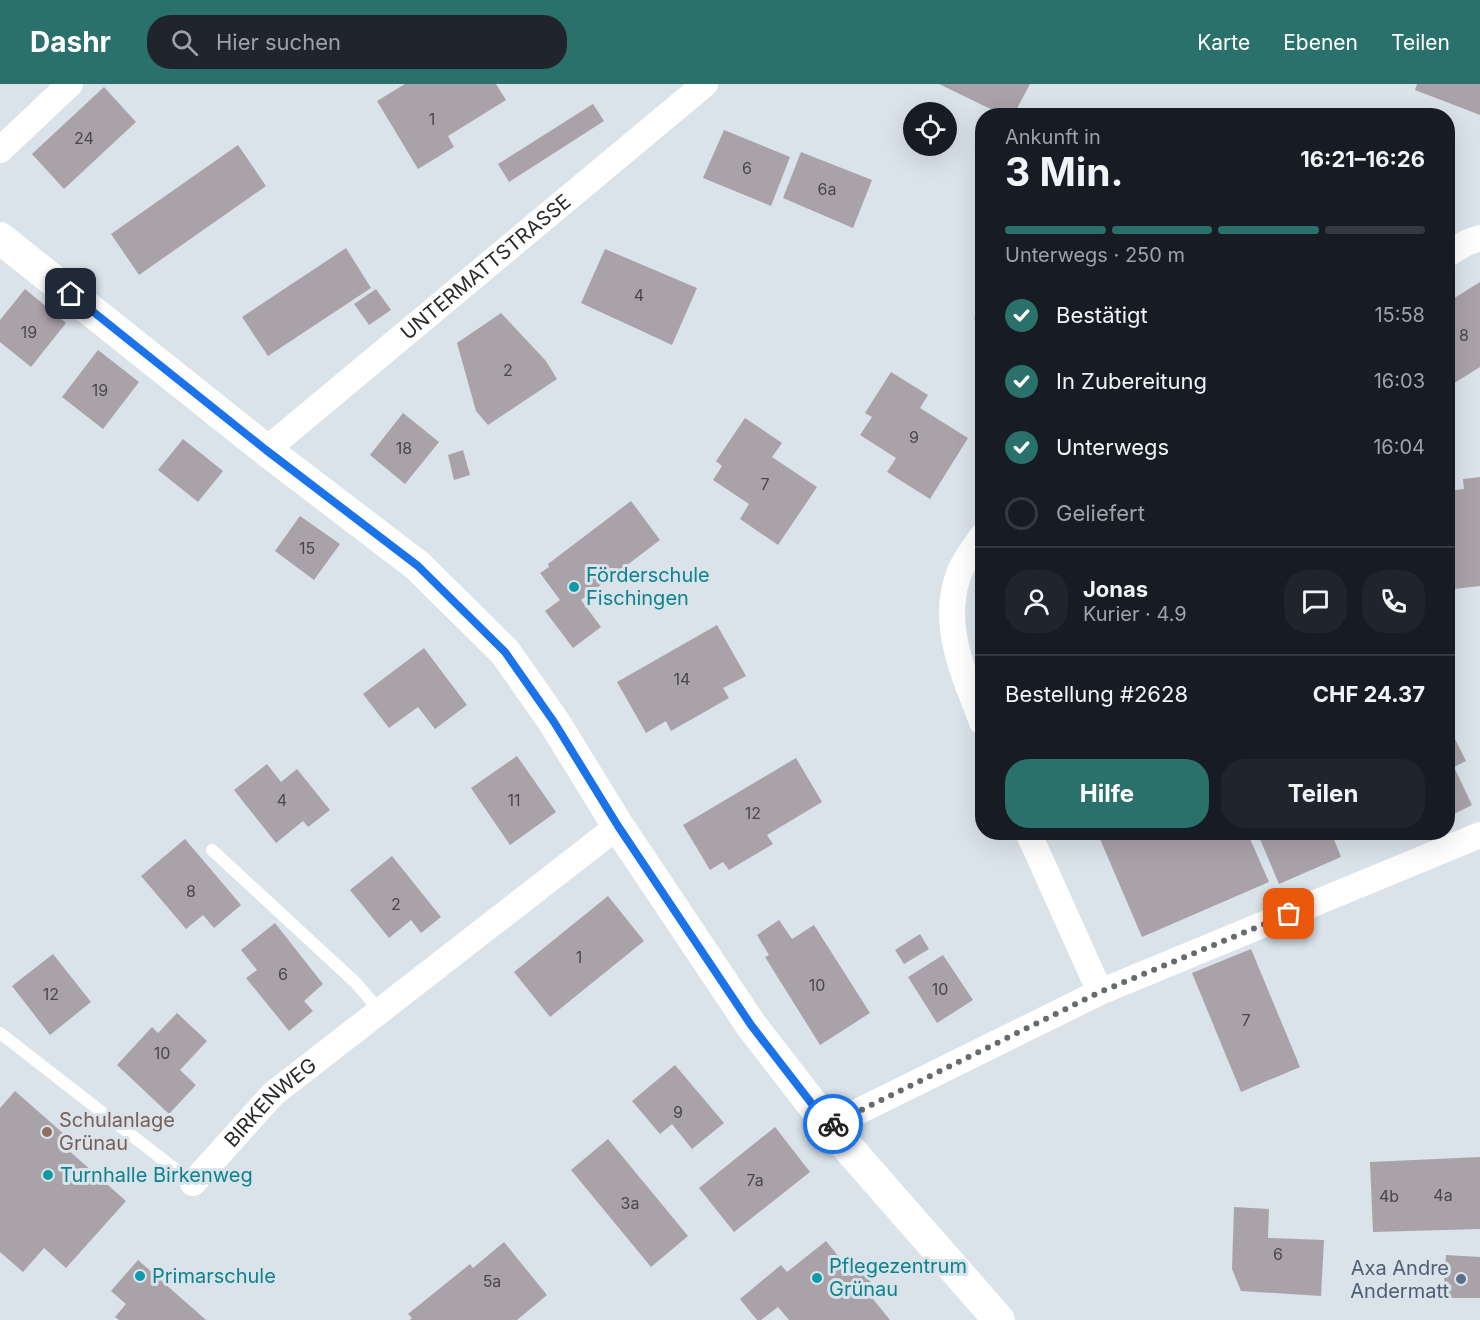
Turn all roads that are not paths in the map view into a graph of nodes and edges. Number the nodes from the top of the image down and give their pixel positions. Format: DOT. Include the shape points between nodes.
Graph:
graph roads {
  1 [pos="70,84"];
  2 [pos="705,84"];
  3 [pos="0,150"];
  4 [pos="0,238"];
  5 [pos="1480,238"];
  6 [pos="1455,250"];
  7 [pos="266,450"];
  8 [pos="975,547"];
  9 [pos="975,704"];
  10 [pos="618,826"];
  11 [pos="1480,834"];
  12 [pos="1032,840"];
  13 [pos="212,850"];
  14 [pos="1100,992"];
  15 [pos="380,1011"];
  16 [pos="0,1034"];
  17 [pos="829,1126"];
  18 [pos="193,1184"];
  19 [pos="999,1320"];
  1 -- 3 [label="street"];
  2 -- 7 [label="street, UNTERMATTSTRASSE"];
  4 -- 7 [label="street"];
  5 -- 6 [label="street"];
  7 -- 10 [label="street" via="418,566 505,652"];
  8 -- 9 [label="street" via="960,570 951,608 953,635"];
  10 -- 15 [label="street, BIRKENWEG"];
  10 -- 17 [label="street" via="751,1025"];
  11 -- 14 [label="street"];
  12 -- 14 [label="street"];
  13 -- 15 [label="lane" via="356,983"];
  14 -- 17 [label="street"];
  15 -- 18 [label="street, BIRKENWEG" via="273,1094"];
  16 -- 18 [label="lane, BIRKENWEG"];
  17 -- 19 [label="street"];
}
